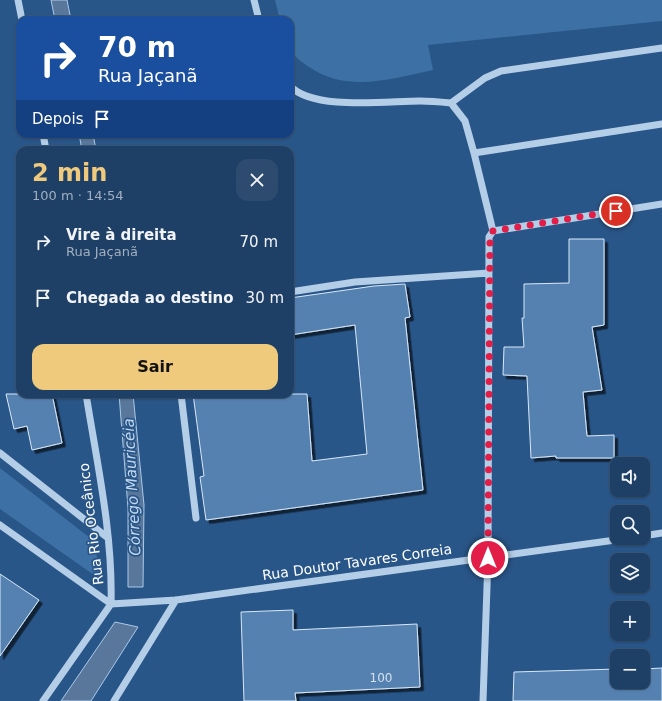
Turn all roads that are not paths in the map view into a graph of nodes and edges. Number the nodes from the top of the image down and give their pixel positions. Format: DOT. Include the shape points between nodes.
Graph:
graph roads {
  1 [pos="18,0"];
  2 [pos="254,0"];
  3 [pos="21,16"];
  4 [pos="258,16"];
  5 [pos="662,48"];
  6 [pos="294,88"];
  7 [pos="451,103"];
  8 [pos="662,124"];
  9 [pos="474,152"];
  10 [pos="662,204"];
  11 [pos="493,231"];
  12 [pos="489,273"];
  13 [pos="294,291"];
  14 [pos="87,398"];
  15 [pos="181,398"];
  16 [pos="0,453"];
  17 [pos="196,518"];
  18 [pos="0,525"];
  19 [pos="662,533"];
  20 [pos="650,535"];
  21 [pos="108,538"];
  22 [pos="610,541"];
  23 [pos="488,558"];
  24 [pos="176,600"];
  25 [pos="111,604"];
  26 [pos="43,701"];
  27 [pos="114,701"];
  28 [pos="483,701"];
  1 -- 3 [label="street"];
  2 -- 4 [label="street"];
  5 -- 7 [label="street" via="501,71 485,78"];
  6 -- 7 [label="street" via="310,97 335,103"];
  7 -- 9 [label="street" via="465,121"];
  8 -- 9 [label="street"];
  9 -- 11 [label="street"];
  10 -- 11 [label="street"];
  11 -- 12 [label="street" via="490,237"];
  12 -- 13 [label="street" via="355,282"];
  12 -- 23 [label="street"];
  14 -- 21 [label="street, Rua Rio Oceânico"];
  15 -- 17 [label="street"];
  16 -- 21 [label="street"];
  18 -- 25 [label="street"];
  19 -- 20 [label="street"];
  21 -- 25 [label="street, Rua Rio Oceânico" via="112,569"];
  22 -- 23 [label="street, Rua Doutor Tavares Correia"];
  23 -- 24 [label="street, Rua Doutor Tavares Correia"];
  23 -- 28 [label="street"];
  24 -- 25 [label="street, Rua Doutor Tavares Correia"];
  24 -- 27 [label="street"];
  25 -- 26 [label="street"];
}
